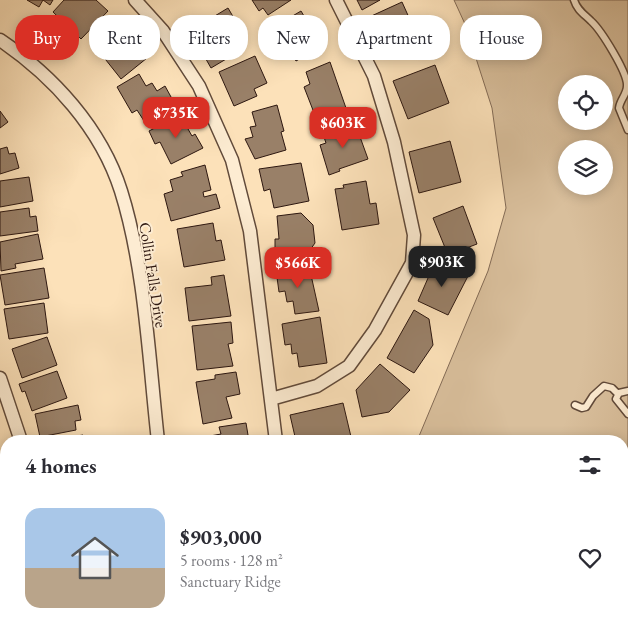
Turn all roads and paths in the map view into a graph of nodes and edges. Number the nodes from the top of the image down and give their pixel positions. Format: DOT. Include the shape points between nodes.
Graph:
graph roads {
  1 [pos="135,0"];
  2 [pos="336,0"];
  3 [pos="574,0"];
  4 [pos="0,40"];
  5 [pos="628,130"];
  6 [pos="0,378"];
  7 [pos="628,390"];
  8 [pos="618,394"];
  9 [pos="271,399"];
  10 [pos="575,405"];
  11 [pos="628,414"];
  12 [pos="19,435"];
  13 [pos="157,435"];
  14 [pos="275,435"];
  1 -- 9 [label="street" via="163,31 200,86 232,160 250,231"];
  2 -- 9 [label="street" via="374,76 394,142 414,235 412,263 375,330 349,366 317,386"];
  3 -- 5 [label="lane" via="577,8 602,35 622,70 627,84 619,108"];
  4 -- 13 [label="street, Collin Falls Drive" via="30,60 70,100 101,146 120,190 136,256"];
  6 -- 12 [label="street"];
  7 -- 8 [label="lane"];
  8 -- 10 [label="lane" via="604,386 586,407"];
  8 -- 11 [label="lane" via="618,403"];
  9 -- 14 [label="street"];
}
